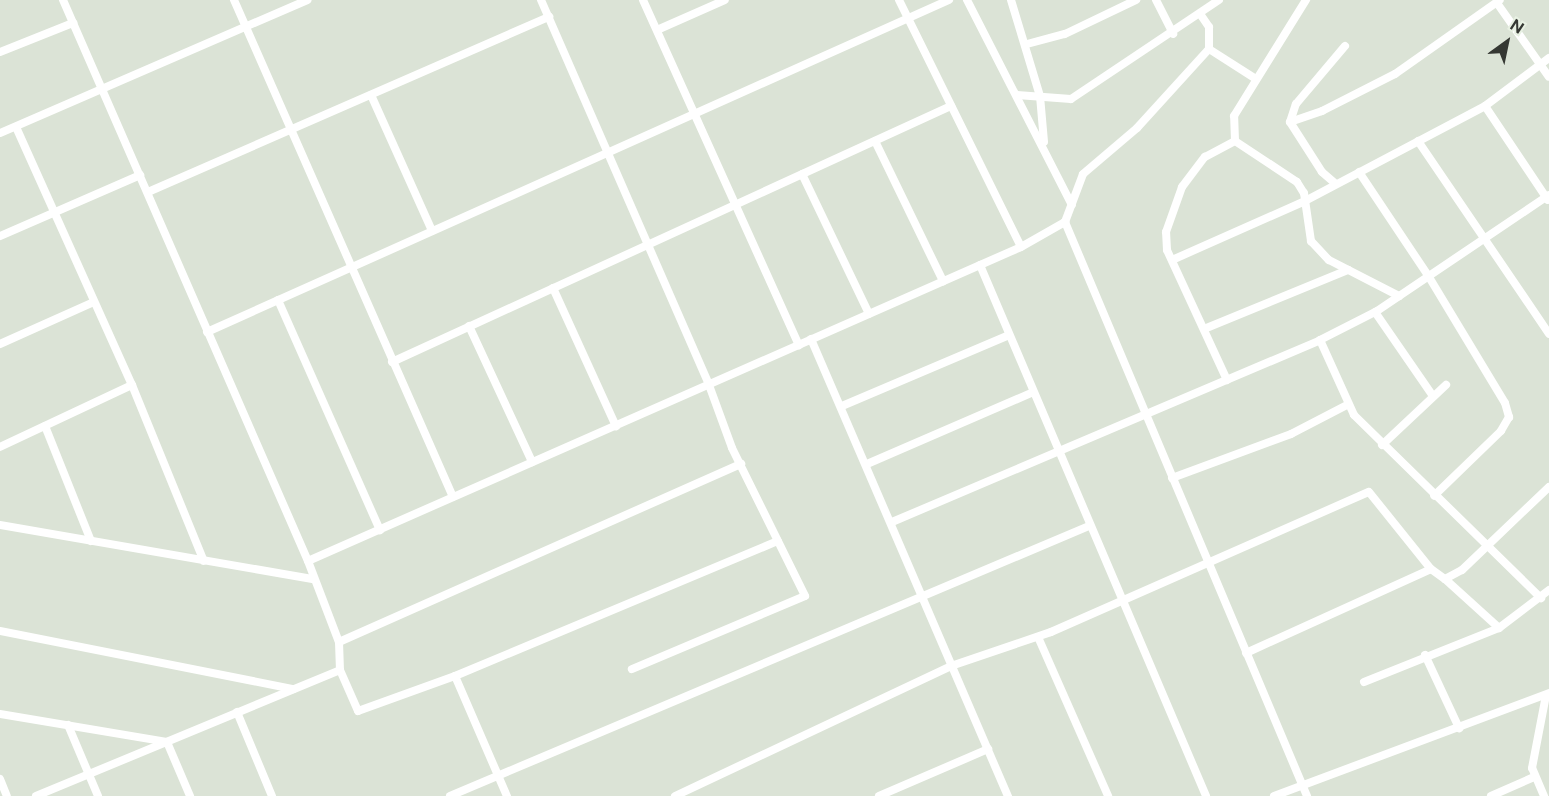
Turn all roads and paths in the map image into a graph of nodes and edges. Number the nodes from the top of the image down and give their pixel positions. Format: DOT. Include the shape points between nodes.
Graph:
graph roads {
  1 [pos="63,0"];
  2 [pos="234,0"];
  3 [pos="307,0"];
  4 [pos="541,0"];
  5 [pos="643,0"];
  6 [pos="725,0"];
  7 [pos="899,0"];
  8 [pos="949,0"];
  9 [pos="967,0"];
  10 [pos="1011,0"];
  11 [pos="1136,0"];
  12 [pos="1156,0"];
  13 [pos="1219,0"];
  14 [pos="1306,0"];
  15 [pos="1498,2"];
  16 [pos="1201,15"];
  17 [pos="549,17"];
  18 [pos="907,18"];
  19 [pos="73,23"];
  20 [pos="245,27"];
  21 [pos="657,30"];
  22 [pos="1173,34"];
  23 [pos="1026,44"];
  24 [pos="1345,46"];
  25 [pos="1209,49"];
  26 [pos="1,50"];
  27 [pos="1549,58"];
  28 [pos="1541,65"];
  29 [pos="1549,76"];
  30 [pos="1256,79"];
  31 [pos="104,89"];
  32 [pos="1017,94"];
  33 [pos="371,95"];
  34 [pos="1040,96"];
  35 [pos="951,106"];
  36 [pos="1485,106"];
  37 [pos="695,114"];
  38 [pos="1290,122"];
  39 [pos="16,127"];
  40 [pos="290,130"];
  41 [pos="0,134"];
  42 [pos="875,141"];
  43 [pos="1235,141"];
  44 [pos="1418,141"];
  45 [pos="1044,146"];
  46 [pos="609,152"];
  47 [pos="1359,172"];
  48 [pos="802,174"];
  49 [pos="140,175"];
  50 [pos="1336,184"];
  51 [pos="148,192"];
  52 [pos="1548,198"];
  53 [pos="1305,201"];
  54 [pos="736,204"];
  55 [pos="1072,206"];
  56 [pos="54,212"];
  57 [pos="1065,222"];
  58 [pos="432,231"];
  59 [pos="0,236"];
  60 [pos="1483,238"];
  61 [pos="648,244"];
  62 [pos="1021,247"];
  63 [pos="1172,260"];
  64 [pos="980,265"];
  65 [pos="349,268"];
  66 [pos="1348,270"];
  67 [pos="1429,277"];
  68 [pos="943,281"];
  69 [pos="554,288"];
  70 [pos="1399,297"];
  71 [pos="278,300"];
  72 [pos="94,302"];
  73 [pos="1375,312"];
  74 [pos="869,314"];
  75 [pos="469,326"];
  76 [pos="1204,329"];
  77 [pos="207,332"];
  78 [pos="1549,334"];
  79 [pos="1009,335"];
  80 [pos="811,339"];
  81 [pos="1320,340"];
  82 [pos="0,344"];
  83 [pos="799,345"];
  84 [pos="392,362"];
  85 [pos="1227,380"];
  86 [pos="132,385"];
  87 [pos="709,385"];
  88 [pos="1446,385"];
  89 [pos="1033,392"];
  90 [pos="1433,396"];
  91 [pos="842,405"];
  92 [pos="1347,405"];
  93 [pos="1145,415"];
  94 [pos="45,426"];
  95 [pos="615,426"];
  96 [pos="1382,445"];
  97 [pos="0,447"];
  98 [pos="1057,452"];
  99 [pos="532,462"];
  100 [pos="741,464"];
  101 [pos="867,464"];
  102 [pos="1172,478"];
  103 [pos="1549,487"];
  104 [pos="1434,496"];
  105 [pos="453,497"];
  106 [pos="892,522"];
  107 [pos="0,525"];
  108 [pos="1089,526"];
  109 [pos="380,530"];
  110 [pos="91,541"];
  111 [pos="778,541"];
  112 [pos="1487,547"];
  113 [pos="204,561"];
  114 [pos="308,561"];
  115 [pos="1209,566"];
  116 [pos="1431,569"];
  117 [pos="312,579"];
  118 [pos="1446,579"];
  119 [pos="1549,590"];
  120 [pos="921,594"];
  121 [pos="1541,598"];
  122 [pos="1122,601"];
  123 [pos="1500,628"];
  124 [pos="0,631"];
  125 [pos="1038,637"];
  126 [pos="339,642"];
  127 [pos="1246,653"];
  128 [pos="1425,655"];
  129 [pos="951,666"];
  130 [pos="632,669"];
  131 [pos="340,670"];
  132 [pos="455,676"];
  133 [pos="1364,682"];
  134 [pos="294,689"];
  135 [pos="1548,694"];
  136 [pos="237,712"];
  137 [pos="0,714"];
  138 [pos="68,725"];
  139 [pos="1459,728"];
  140 [pos="167,742"];
  141 [pos="987,749"];
  142 [pos="89,774"];
  143 [pos="498,775"];
  144 [pos="1534,777"];
  145 [pos="0,779"];
  146 [pos="1302,783"];
  147 [pos="7,796"];
  148 [pos="36,796"];
  149 [pos="98,796"];
  150 [pos="190,796"];
  151 [pos="272,796"];
  152 [pos="450,796"];
  153 [pos="507,796"];
  154 [pos="675,796"];
  155 [pos="879,796"];
  156 [pos="1008,796"];
  157 [pos="1108,796"];
  158 [pos="1206,796"];
  159 [pos="1274,796"];
  160 [pos="1307,796"];
  161 [pos="1491,796"];
  162 [pos="1544,796"];
  1 -- 19 [label="street"];
  2 -- 20 [label="street"];
  3 -- 20 [label="street"];
  4 -- 17 [label="street"];
  5 -- 21 [label="street"];
  6 -- 21 [label="street"];
  7 -- 18 [label="street"];
  8 -- 18 [label="street"];
  9 -- 32 [label="street"];
  10 -- 23 [label="street"];
  11 -- 23 [label="street" via="1065,34"];
  12 -- 22 [label="street"];
  13 -- 16 [label="street"];
  14 -- 30 [label="street"];
  15 -- 28 [label="street"];
  15 -- 38 [label="street" via="1395,74 1322,111"];
  16 -- 22 [label="street"];
  16 -- 25 [label="street" via="1209,27"];
  17 -- 33 [label="street"];
  17 -- 46 [label="street"];
  18 -- 35 [label="street"];
  18 -- 37 [label="street"];
  19 -- 26 [label="street"];
  19 -- 31 [label="street"];
  20 -- 31 [label="street"];
  20 -- 40 [label="street"];
  21 -- 37 [label="street"];
  22 -- 34 [label="street" via="1071,99"];
  23 -- 34 [label="street"];
  24 -- 38 [label="street" via="1296,104"];
  25 -- 30 [label="street"];
  25 -- 55 [label="street" via="1137,128 1083,174"];
  27 -- 28 [label="street"];
  28 -- 29 [label="street"];
  28 -- 36 [label="street"];
  30 -- 43 [label="street" via="1234,116"];
  31 -- 39 [label="street"];
  31 -- 49 [label="street"];
  32 -- 34 [label="street"];
  32 -- 45 [label="street"];
  33 -- 40 [label="street"];
  33 -- 58 [label="street"];
  34 -- 45 [label="street"];
  35 -- 42 [label="street"];
  35 -- 62 [label="street"];
  36 -- 44 [label="street"];
  36 -- 52 [label="street"];
  37 -- 46 [label="street"];
  37 -- 54 [label="street"];
  38 -- 50 [label="street" via="1322,172"];
  39 -- 41 [label="street"];
  39 -- 56 [label="street"];
  40 -- 51 [label="street"];
  40 -- 65 [label="street"];
  42 -- 48 [label="street"];
  42 -- 68 [label="street"];
  43 -- 53 [label="street" via="1298,182"];
  43 -- 63 [label="street" via="1205,157 1182,187 1164,241"];
  44 -- 47 [label="street"];
  44 -- 60 [label="street"];
  45 -- 55 [label="street"];
  46 -- 58 [label="street"];
  46 -- 61 [label="street"];
  47 -- 50 [label="street"];
  47 -- 67 [label="street"];
  48 -- 54 [label="street"];
  48 -- 74 [label="street"];
  49 -- 51 [label="street"];
  49 -- 56 [label="street"];
  50 -- 53 [label="street"];
  51 -- 77 [label="street"];
  52 -- 60 [label="street"];
  53 -- 63 [label="street"];
  53 -- 66 [label="street" via="1311,242 1329,260"];
  54 -- 61 [label="street"];
  54 -- 83 [label="street"];
  55 -- 57 [label="street"];
  56 -- 59 [label="street"];
  56 -- 72 [label="street"];
  57 -- 62 [label="street"];
  57 -- 93 [label="street"];
  58 -- 65 [label="street"];
  60 -- 67 [label="street"];
  60 -- 78 [label="street"];
  61 -- 69 [label="street"];
  61 -- 87 [label="street"];
  62 -- 64 [label="street"];
  63 -- 76 [label="street"];
  64 -- 68 [label="street"];
  64 -- 79 [label="street"];
  65 -- 71 [label="street"];
  65 -- 84 [label="street"];
  66 -- 70 [label="street"];
  66 -- 76 [label="street"];
  67 -- 70 [label="street"];
  67 -- 104 [label="street" via="1506,403 1509,417 1501,431"];
  68 -- 74 [label="street"];
  69 -- 75 [label="street"];
  69 -- 95 [label="street"];
  70 -- 73 [label="street"];
  71 -- 77 [label="street"];
  71 -- 109 [label="street"];
  72 -- 82 [label="street"];
  72 -- 86 [label="street"];
  73 -- 81 [label="street"];
  73 -- 90 [label="street"];
  74 -- 80 [label="street"];
  75 -- 84 [label="street"];
  75 -- 99 [label="street"];
  76 -- 85 [label="street"];
  77 -- 114 [label="street"];
  79 -- 89 [label="street"];
  79 -- 91 [label="street"];
  80 -- 83 [label="street"];
  80 -- 91 [label="street"];
  81 -- 85 [label="street"];
  81 -- 92 [label="street"];
  83 -- 87 [label="street"];
  84 -- 105 [label="street"];
  85 -- 93 [label="street"];
  86 -- 94 [label="street"];
  86 -- 113 [label="street"];
  87 -- 95 [label="street"];
  87 -- 100 [label="street"];
  88 -- 90 [label="street"];
  89 -- 98 [label="street"];
  89 -- 101 [label="street"];
  90 -- 96 [label="street"];
  91 -- 101 [label="street"];
  92 -- 96 [label="street"];
  92 -- 102 [label="street" via="1291,434"];
  93 -- 98 [label="street"];
  93 -- 102 [label="street"];
  94 -- 97 [label="street"];
  94 -- 110 [label="street"];
  95 -- 99 [label="street"];
  96 -- 104 [label="street"];
  98 -- 106 [label="street"];
  98 -- 108 [label="street"];
  99 -- 105 [label="street"];
  100 -- 111 [label="street"];
  100 -- 126 [label="street"];
  101 -- 106 [label="street"];
  102 -- 115 [label="street"];
  103 -- 112 [label="street"];
  104 -- 112 [label="street"];
  105 -- 109 [label="street"];
  106 -- 120 [label="street"];
  107 -- 110 [label="street"];
  108 -- 120 [label="street"];
  108 -- 122 [label="street"];
  109 -- 114 [label="street"];
  110 -- 113 [label="street"];
  111 -- 130 [label="street" via="805,596"];
  111 -- 132 [label="street"];
  112 -- 118 [label="street"];
  112 -- 121 [label="street"];
  113 -- 117 [label="street"];
  114 -- 117 [label="street"];
  115 -- 116 [label="street" via="1369,492"];
  115 -- 122 [label="street"];
  115 -- 127 [label="street"];
  116 -- 118 [label="street"];
  116 -- 127 [label="street"];
  117 -- 126 [label="street"];
  118 -- 123 [label="street"];
  119 -- 121 [label="street"];
  120 -- 129 [label="street"];
  120 -- 143 [label="street"];
  121 -- 123 [label="street"];
  122 -- 125 [label="street"];
  122 -- 158 [label="street"];
  123 -- 128 [label="street"];
  124 -- 134 [label="street"];
  125 -- 129 [label="street"];
  125 -- 157 [label="street"];
  126 -- 131 [label="street"];
  127 -- 146 [label="street"];
  128 -- 133 [label="street"];
  128 -- 139 [label="street"];
  129 -- 141 [label="street"];
  129 -- 154 [label="street"];
  131 -- 132 [label="street" via="358,711"];
  131 -- 134 [label="street"];
  132 -- 143 [label="street"];
  134 -- 136 [label="street"];
  135 -- 139 [label="street"];
  135 -- 144 [label="street" via="1532,754"];
  136 -- 140 [label="street"];
  136 -- 151 [label="street"];
  137 -- 138 [label="street"];
  138 -- 140 [label="street"];
  138 -- 142 [label="street"];
  139 -- 146 [label="street"];
  140 -- 142 [label="street"];
  140 -- 150 [label="street"];
  141 -- 155 [label="street"];
  141 -- 156 [label="street"];
  142 -- 148 [label="street"];
  142 -- 149 [label="street"];
  143 -- 152 [label="street"];
  143 -- 153 [label="street"];
  144 -- 161 [label="street"];
  144 -- 162 [label="street"];
  145 -- 147 [label="street"];
  146 -- 159 [label="street"];
  146 -- 160 [label="street"];
}
